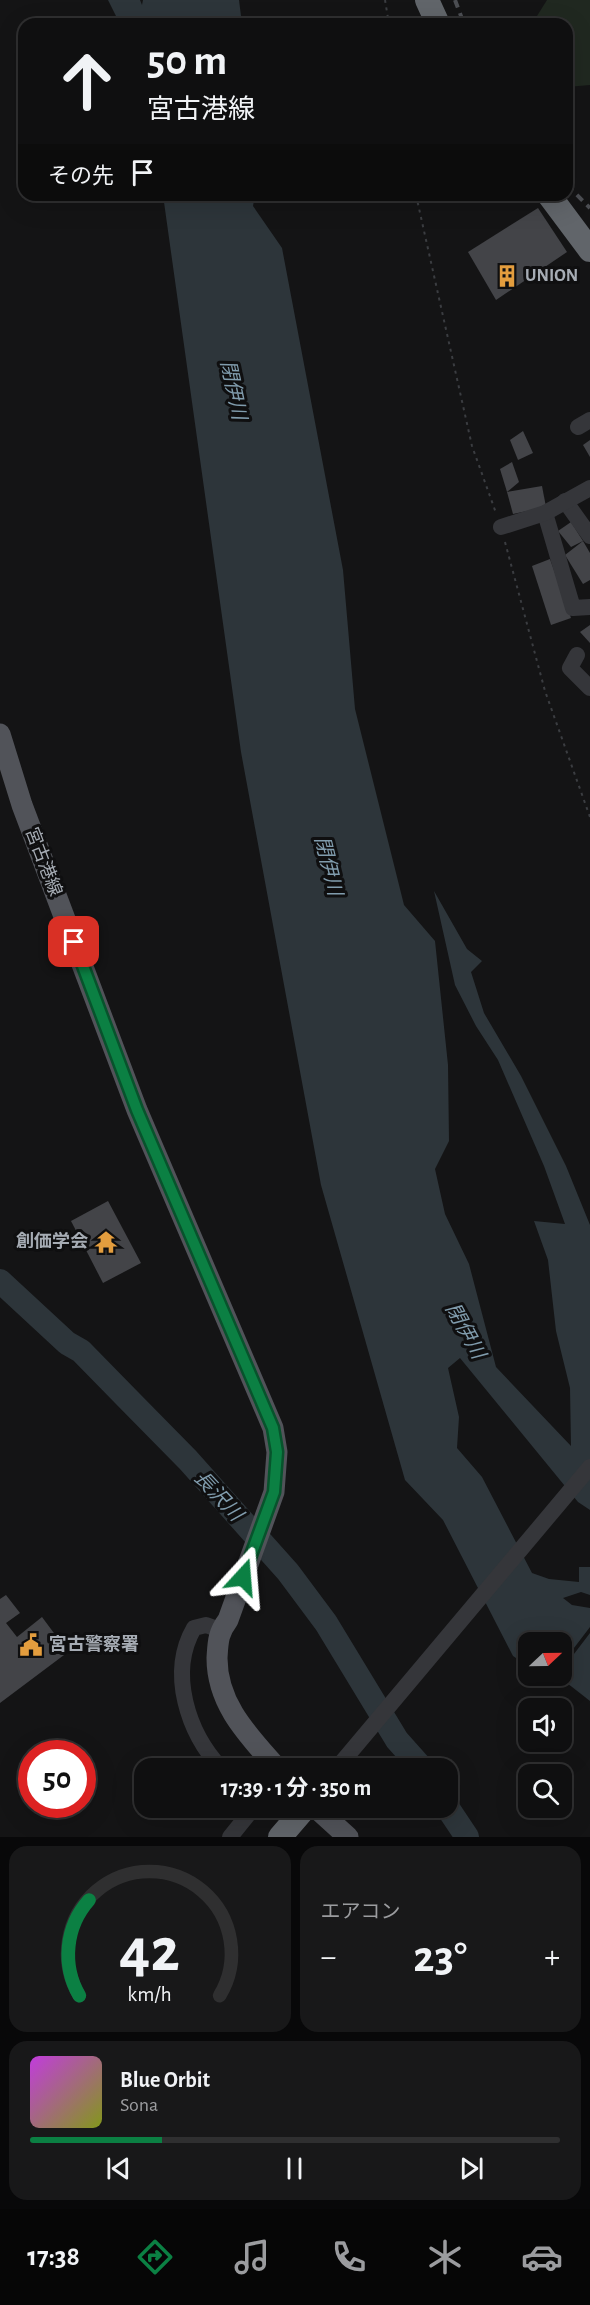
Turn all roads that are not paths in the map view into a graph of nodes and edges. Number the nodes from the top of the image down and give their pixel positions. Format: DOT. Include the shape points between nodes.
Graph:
graph roads {
  1 [pos="427,0"];
  2 [pos="435,18"];
  3 [pos="553,201"];
  4 [pos="590,250"];
  5 [pos="590,488"];
  6 [pos="565,501"];
  7 [pos="545,513"];
  8 [pos="501,527"];
  9 [pos="590,536"];
  10 [pos="590,607"];
  11 [pos="577,655"];
  12 [pos="590,688"];
  13 [pos="0,734"];
  14 [pos="4,762"];
  15 [pos="590,1467"];
  16 [pos="224,1625"];
  17 [pos="212,1758"];
  18 [pos="268,1758"];
  19 [pos="345,1758"];
  20 [pos="245,1818"];
  21 [pos="296,1818"];
  22 [pos="327,1818"];
  23 [pos="230,1837"];
  24 [pos="280,1837"];
  25 [pos="348,1837"];
  1 -- 2 [label="highway"];
  3 -- 4 [label="highway"];
  5 -- 6 [label="street"];
  6 -- 7 [label="street"];
  6 -- 9 [label="street"];
  7 -- 8 [label="street"];
  7 -- 10 [label="street" via="573,608"];
  11 -- 12 [label="street" via="570,668"];
  13 -- 14 [label="main road, 宮古港線"];
  14 -- 16 [label="main road, 宮古港線" via="137,1110 273,1428 277,1452 274,1492"];
  15 -- 19 [label="street"];
  16 -- 17 [label="street" via="194,1628 184,1662 183,1683 191,1723"];
  16 -- 18 [label="main road" via="217,1668 223,1695 238,1724"];
  20 -- 23 [label="street"];
  21 -- 24 [label="highway"];
  22 -- 25 [label="main road"];
}
